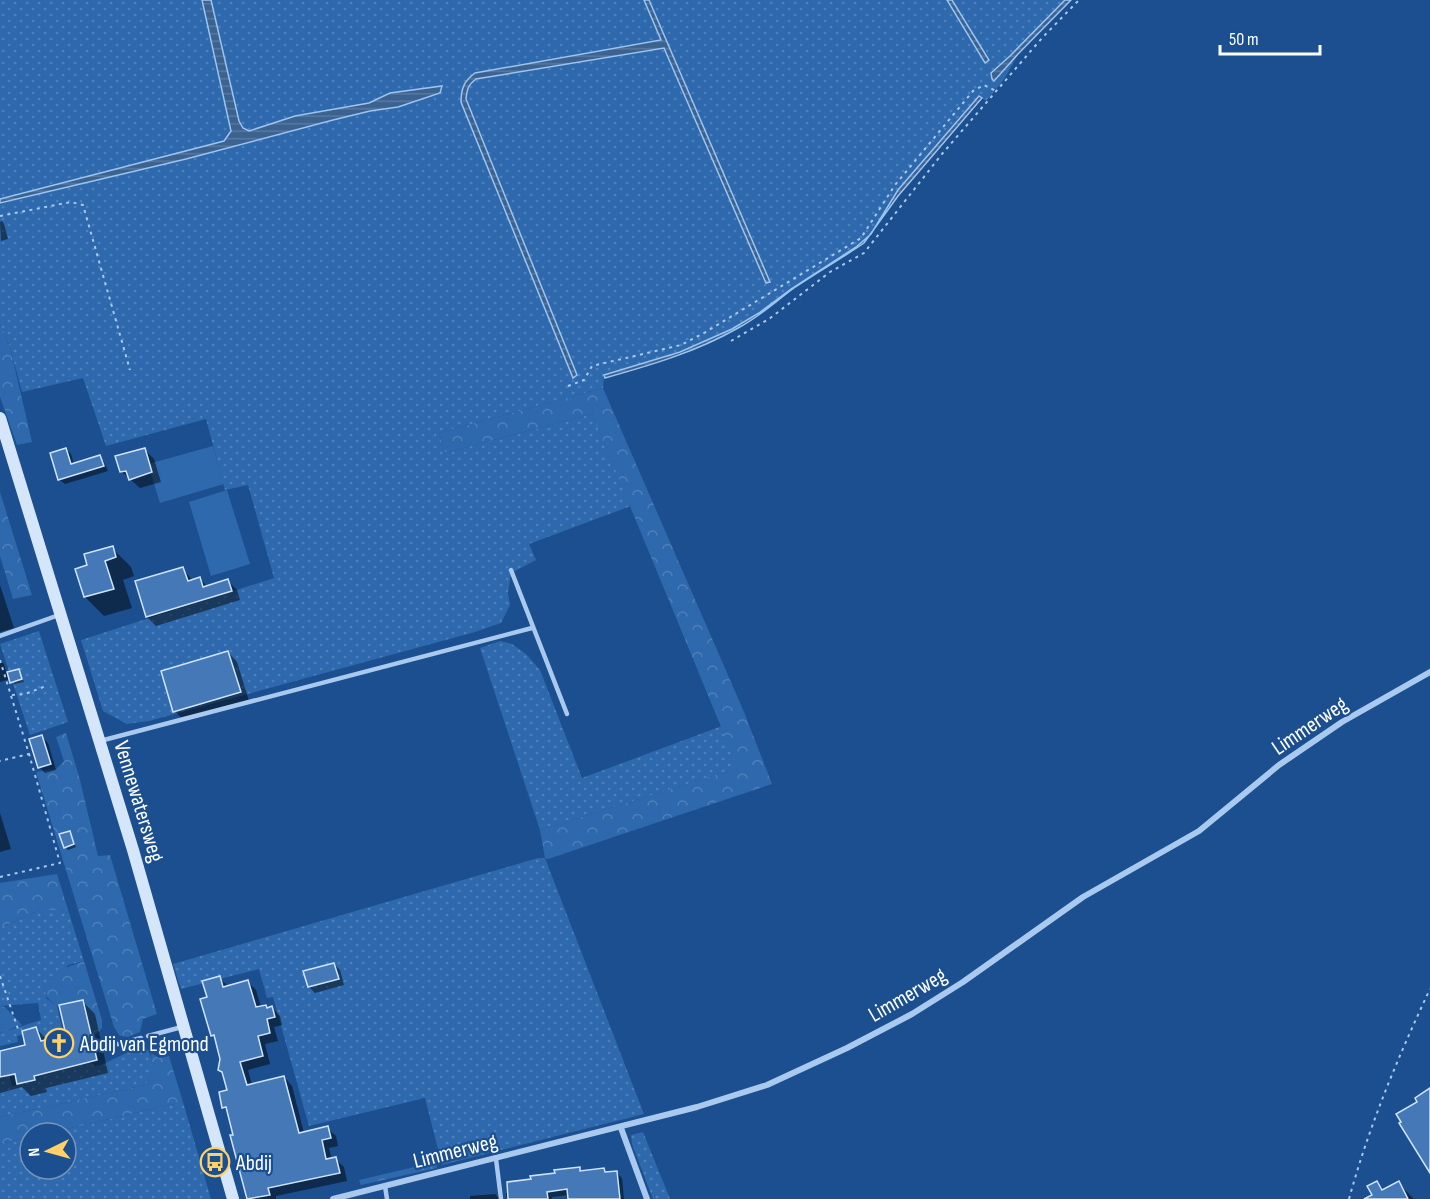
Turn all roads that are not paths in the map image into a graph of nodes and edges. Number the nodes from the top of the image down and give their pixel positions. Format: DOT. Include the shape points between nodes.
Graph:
graph roads {
  1 [pos="0,418"];
  2 [pos="510,570"];
  3 [pos="61,614"];
  4 [pos="532,628"];
  5 [pos="0,636"];
  6 [pos="1430,672"];
  7 [pos="567,714"];
  8 [pos="100,741"];
  9 [pos="184,1026"];
  10 [pos="148,1036"];
  11 [pos="141,1038"];
  12 [pos="106,1047"];
  13 [pos="621,1128"];
  14 [pos="496,1159"];
  15 [pos="385,1186"];
  16 [pos="233,1199"];
  17 [pos="333,1199"];
  18 [pos="387,1199"];
  19 [pos="501,1199"];
  20 [pos="647,1199"];
  1 -- 3 [label="street, Vennewatersweg"];
  2 -- 4 [label="lane"];
  3 -- 5 [label="lane"];
  3 -- 8 [label="street, Vennewatersweg"];
  4 -- 7 [label="lane"];
  4 -- 8 [label="lane"];
  6 -- 13 [label="street, Limmerweg" via="1342,722 1279,765 1199,831 1083,897 912,1014 767,1085"];
  8 -- 9 [label="street, Vennewatersweg"];
  9 -- 10 [label="lane"];
  9 -- 16 [label="street, Vennewatersweg"];
  11 -- 12 [label="lane"];
  13 -- 14 [label="street, Limmerweg"];
  13 -- 20 [label="street"];
  14 -- 15 [label="street, Limmerweg"];
  14 -- 19 [label="lane"];
  15 -- 17 [label="street, Limmerweg"];
  15 -- 18 [label="lane"];
}
